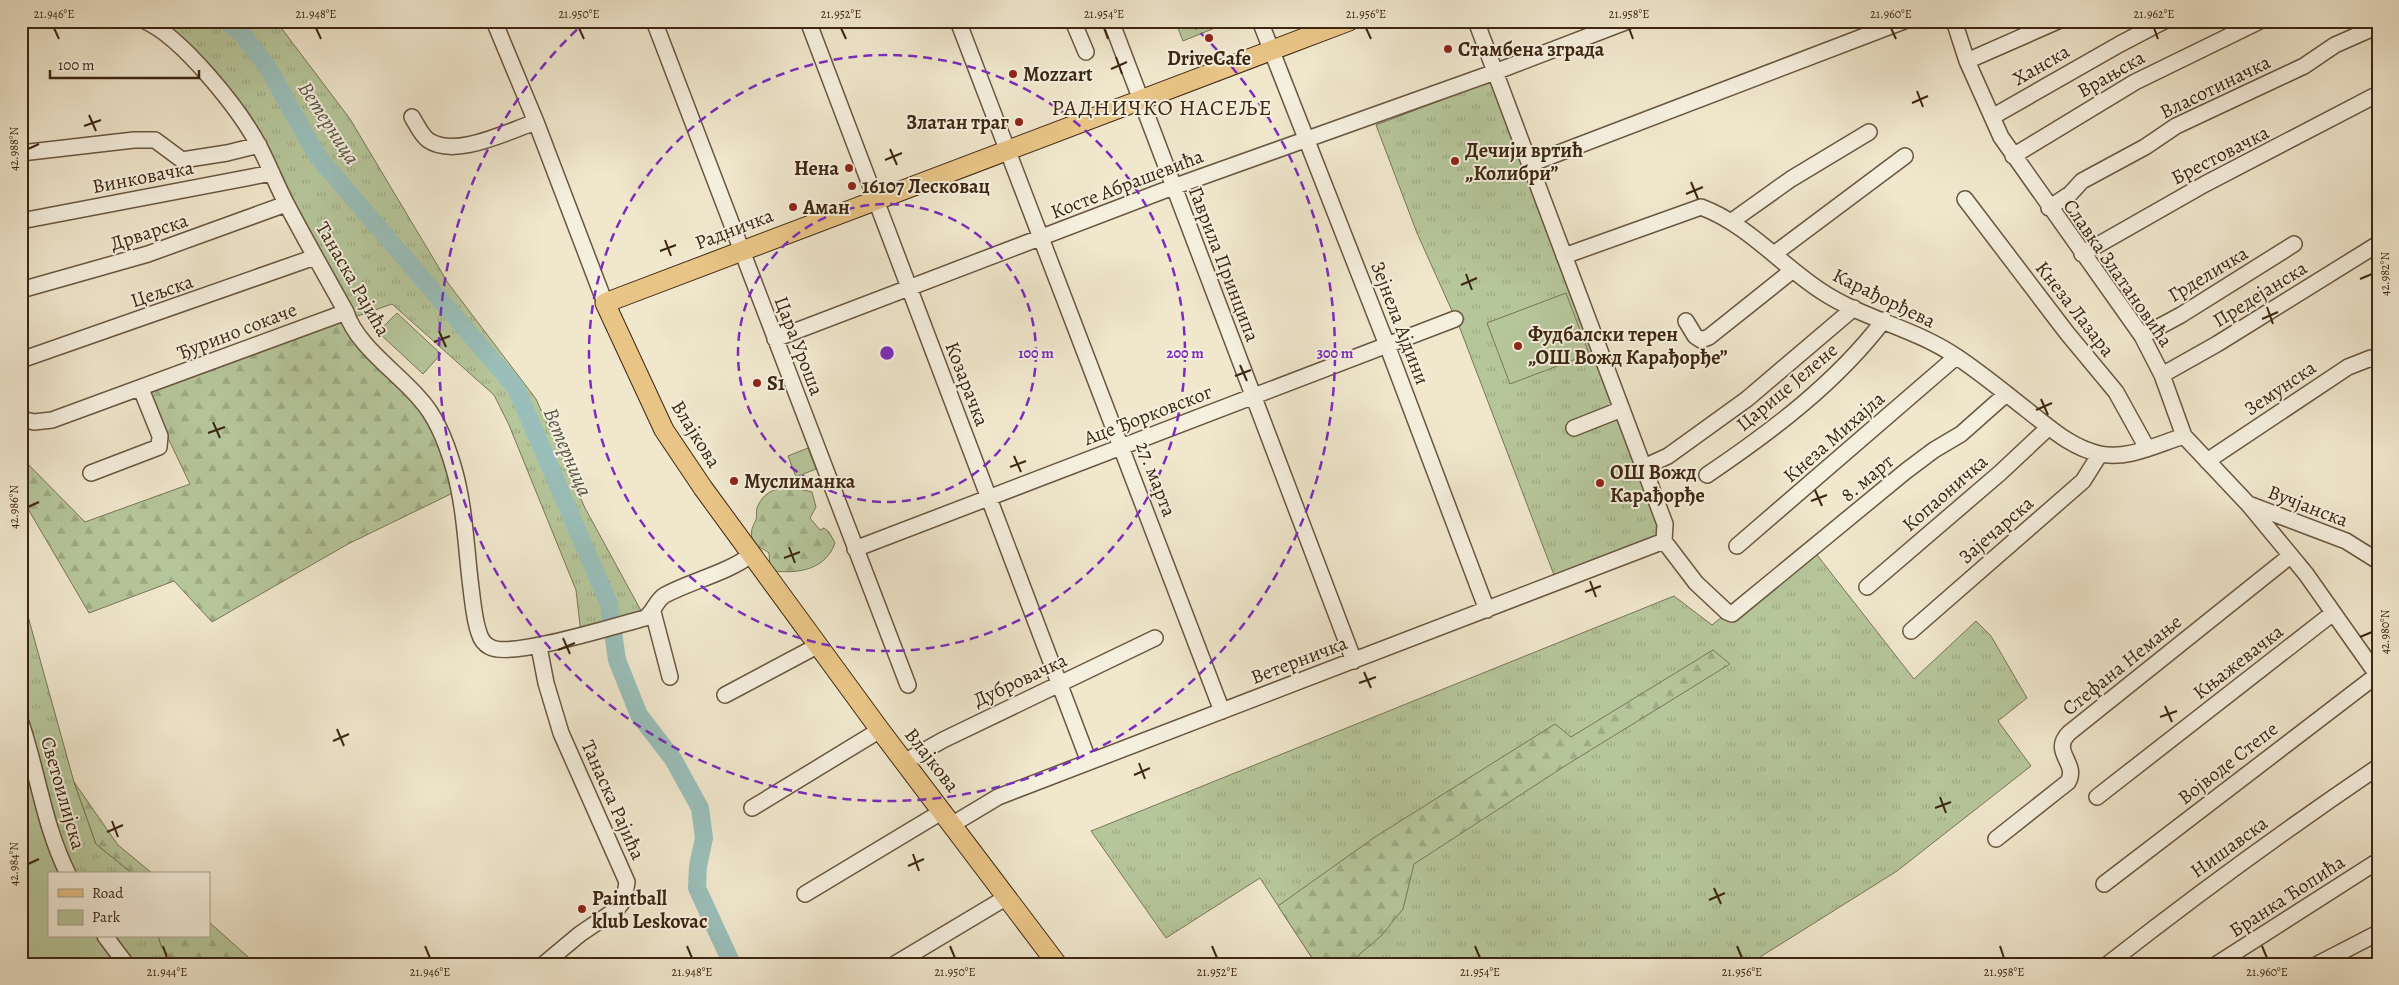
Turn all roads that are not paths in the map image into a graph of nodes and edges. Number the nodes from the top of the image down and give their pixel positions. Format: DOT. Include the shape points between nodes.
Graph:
graph roads {
  1 [pos="145,21"];
  2 [pos="654,21"];
  3 [pos="808,21"];
  4 [pos="958,21"];
  5 [pos="1073,21"];
  6 [pos="1110,21"];
  7 [pos="1260,21"];
  8 [pos="1349,21"];
  9 [pos="1476,21"];
  10 [pos="1628,21"];
  11 [pos="1904,21"];
  12 [pos="1954,21"];
  13 [pos="2058,21"];
  14 [pos="2164,21"];
  15 [pos="2260,21"];
  16 [pos="497,22"];
  17 [pos="1886,24"];
  18 [pos="2378,26"];
  19 [pos="1273,50"];
  20 [pos="1086,52"];
  21 [pos="1967,61"];
  22 [pos="1495,72"];
  23 [pos="2378,94"];
  24 [pos="1141,100"];
  25 [pos="412,117"];
  26 [pos="1992,117"];
  27 [pos="536,122"];
  28 [pos="1869,132"];
  29 [pos="1307,138"];
  30 [pos="259,145"];
  31 [pos="1006,150"];
  32 [pos="21,153"];
  33 [pos="1905,156"];
  34 [pos="2013,156"];
  35 [pos="1530,164"];
  36 [pos="272,173"];
  37 [pos="1173,187"];
  38 [pos="1965,198"];
  39 [pos="875,200"];
  40 [pos="286,204"];
  41 [pos="2049,208"];
  42 [pos="1732,221"];
  43 [pos="21,222"];
  44 [pos="1042,238"];
  45 [pos="2294,244"];
  46 [pos="2378,244"];
  47 [pos="740,251"];
  48 [pos="1774,254"];
  49 [pos="2082,254"];
  50 [pos="1564,256"];
  51 [pos="315,257"];
  52 [pos="1793,270"];
  53 [pos="908,287"];
  54 [pos="21,290"];
  55 [pos="605,303"];
  56 [pos="1854,308"];
  57 [pos="346,312"];
  58 [pos="1455,319"];
  59 [pos="1686,320"];
  60 [pos="1884,320"];
  61 [pos="2142,336"];
  62 [pos="775,339"];
  63 [pos="1387,345"];
  64 [pos="1956,357"];
  65 [pos="2377,359"];
  66 [pos="21,360"];
  67 [pos="2162,375"];
  68 [pos="142,389"];
  69 [pos="2005,395"];
  70 [pos="1253,396"];
  71 [pos="1622,408"];
  72 [pos="21,419"];
  73 [pos="1574,428"];
  74 [pos="2048,428"];
  75 [pos="2184,436"];
  76 [pos="1122,446"];
  77 [pos="2147,448"];
  78 [pos="2100,454"];
  79 [pos="2207,461"];
  80 [pos="1644,467"];
  81 [pos="91,474"];
  82 [pos="1707,475"];
  83 [pos="989,497"];
  84 [pos="2249,505"];
  85 [pos="1664,541"];
  86 [pos="1737,546"];
  87 [pos="855,549"];
  88 [pos="751,556"];
  89 [pos="2290,556"];
  90 [pos="2378,561"];
  91 [pos="1867,587"];
  92 [pos="1487,610"];
  93 [pos="2333,613"];
  94 [pos="649,615"];
  95 [pos="1911,631"];
  96 [pos="1155,638"];
  97 [pos="817,646"];
  98 [pos="538,647"];
  99 [pos="1354,661"];
  100 [pos="2378,676"];
  101 [pos="670,677"];
  102 [pos="1059,684"];
  103 [pos="908,685"];
  104 [pos="725,695"];
  105 [pos="1222,710"];
  106 [pos="21,723"];
  107 [pos="880,730"];
  108 [pos="904,762"];
  109 [pos="1089,762"];
  110 [pos="2378,767"];
  111 [pos="2097,798"];
  112 [pos="752,808"];
  113 [pos="948,818"];
  114 [pos="1996,839"];
  115 [pos="2378,861"];
  116 [pos="67,872"];
  117 [pos="2104,884"];
  118 [pos="805,894"];
  119 [pos="1007,897"];
  120 [pos="2378,933"];
  121 [pos="106,938"];
  122 [pos="126,964"];
  123 [pos="544,964"];
  124 [pos="895,964"];
  125 [pos="1057,964"];
  126 [pos="2108,964"];
  127 [pos="2217,964"];
  128 [pos="2318,964"];
  1 -- 30 [label="street, Танаска Рајића" via="157,26 185,51 230,103"];
  2 -- 47 [label="street, Цара Уроша"];
  3 -- 39 [label="street, Козарачка"];
  4 -- 31 [label="street, 27. марта"];
  5 -- 20 [label="street"];
  6 -- 24 [label="street, Гаврила Принципа"];
  7 -- 19 [label="street, Зејнела Ајдини"];
  8 -- 19 [label="main road, Радничка"];
  9 -- 22 [label="street"];
  10 -- 22 [label="street, Косте Абрашевића"];
  11 -- 17 [label="street"];
  12 -- 21 [label="street, Славка Златановића"];
  13 -- 21 [label="street"];
  14 -- 26 [label="street, Ханска"];
  15 -- 34 [label="street, Врањска" via="2135,82"];
  16 -- 27 [label="street, Влајкова"];
  17 -- 35 [label="street"];
  18 -- 41 [label="street, Власотиначка" via="2335,45 2304,66 2176,126 2082,181"];
  19 -- 24 [label="main road, Радничка"];
  19 -- 29 [label="street, Зејнела Ајдини"];
  21 -- 26 [label="street, Славка Златановића"];
  22 -- 29 [label="street, Косте Абрашевића"];
  22 -- 35 [label="street"];
  23 -- 49 [label="street, Брестовачка" via="2198,188"];
  24 -- 31 [label="main road, Радничка"];
  24 -- 37 [label="street, Гаврила Принципа"];
  25 -- 27 [label="street" via="429,141 452,148"];
  26 -- 34 [label="street, Славка Златановића"];
  27 -- 55 [label="street, Влајкова"];
  28 -- 42 [label="street" via="1791,179"];
  29 -- 37 [label="street, Косте Абрашевића"];
  29 -- 63 [label="street, Зејнела Ајдини"];
  30 -- 32 [label="street" via="182,160 155,140"];
  30 -- 36 [label="street, Танаска Рајића"];
  31 -- 39 [label="main road, Радничка"];
  31 -- 44 [label="street, 27. марта"];
  33 -- 48 [label="street"];
  34 -- 41 [label="street, Славка Златановића"];
  35 -- 50 [label="street"];
  36 -- 40 [label="street, Танаска Рајића"];
  36 -- 43 [label="street, Винковачка"];
  37 -- 44 [label="street, Косте Абрашевића"];
  37 -- 70 [label="street, Гаврила Принципа"];
  38 -- 77 [label="street, Кнеза Лазара" via="2116,392"];
  39 -- 47 [label="main road, Радничка"];
  39 -- 53 [label="street, Козарачка"];
  40 -- 51 [label="street, Танаска Рајића"];
  40 -- 54 [label="street, Дрварска" via="148,254"];
  41 -- 49 [label="street, Славка Златановића"];
  42 -- 48 [label="street, Карађорђева"];
  42 -- 50 [label="street, Карађорђева" via="1701,207"];
  44 -- 53 [label="street, Косте Абрашевића"];
  44 -- 76 [label="street, 27. марта"];
  45 -- 61 [label="street, Грделичка"];
  46 -- 67 [label="street, Предејанска"];
  47 -- 55 [label="main road, Радничка"];
  47 -- 62 [label="street, Цара Уроша"];
  48 -- 52 [label="street, Карађорђева"];
  49 -- 61 [label="street, Славка Златановића"];
  50 -- 71 [label="street"];
  51 -- 57 [label="street, Танаска Рајића"];
  51 -- 66 [label="street, Цељска"];
  52 -- 56 [label="street, Карађорђева" via="1821,291"];
  52 -- 59 [label="street" via="1709,337 1701,340 1695,336"];
  53 -- 62 [label="street, Косте Абрашевића"];
  53 -- 83 [label="street, Козарачка"];
  55 -- 88 [label="main road, Влајкова" via="664,430"];
  56 -- 60 [label="street, Карађорђева"];
  56 -- 80 [label="street" via="1740,404 1668,456"];
  57 -- 68 [label="street, Ђурино сокаче"];
  57 -- 98 [label="street, Танаска Рајића" via="372,352 426,407 454,467 481,640 495,650"];
  58 -- 63 [label="street, Аце Ђорковског"];
  60 -- 64 [label="street, Карађорђева"];
  60 -- 82 [label="street, Царице Јелене" via="1851,361 1824,386 1744,450"];
  61 -- 67 [label="street, Славка Златановића"];
  62 -- 87 [label="street, Цара Уроша"];
  63 -- 70 [label="street, Аце Ђорковског"];
  63 -- 92 [label="street, Зејнела Ајдини"];
  64 -- 69 [label="street, Карађорђева"];
  64 -- 86 [label="street, Кнеза Михајла"];
  65 -- 79 [label="street, Земунска" via="2371,358 2348,367"];
  67 -- 75 [label="street, Славка Златановића"];
  68 -- 72 [label="street, Ђурино сокаче" via="52,420 34,422"];
  68 -- 81 [label="street" via="160,436 159,447"];
  69 -- 74 [label="street, Карађорђева"];
  69 -- 85 [label="street, 8. март" via="1961,434 1906,471 1732,614 1696,583"];
  70 -- 76 [label="street, Аце Ђорковског"];
  70 -- 99 [label="street, Гаврила Принципа"];
  71 -- 73 [label="street"];
  71 -- 80 [label="street"];
  74 -- 78 [label="street, Карађорђева" via="2083,450"];
  74 -- 91 [label="street, Копаоничка"];
  75 -- 77 [label="street, Карађорђева"];
  75 -- 79 [label="street, Славка Златановића"];
  76 -- 83 [label="street, Аце Ђорковског"];
  76 -- 105 [label="street, 27. марта"];
  77 -- 78 [label="street, Карађорђева" via="2123,455"];
  78 -- 95 [label="street, Зајечарска" via="2082,481"];
  79 -- 84 [label="street, Славка Златановића"];
  80 -- 85 [label="street" via="1665,524"];
  83 -- 87 [label="street, Аце Ђорковског"];
  83 -- 102 [label="street, Козарачка"];
  84 -- 89 [label="street, Славка Златановића"];
  84 -- 90 [label="street, Вучјанска" via="2346,541"];
  85 -- 92 [label="street, Ветерничка"];
  87 -- 103 [label="street, Цара Уроша"];
  88 -- 94 [label="street" via="734,567 663,596"];
  88 -- 97 [label="main road, Влајкова"];
  89 -- 93 [label="street, Славка Златановића"];
  89 -- 114 [label="street, Стефана Немање" via="2069,733 2062,747 2071,772 2068,782"];
  92 -- 99 [label="street, Ветерничка"];
  93 -- 100 [label="street, Славка Златановића"];
  93 -- 111 [label="street, Књажевачка"];
  94 -- 98 [label="street, Танаска Рајића"];
  94 -- 101 [label="street"];
  96 -- 102 [label="street, Дубровачка"];
  97 -- 104 [label="street"];
  97 -- 107 [label="main road, Влајкова"];
  98 -- 123 [label="street, Танаска Рајића" via="561,733 627,882 624,900 617,909"];
  99 -- 105 [label="street, Ветерничка"];
  100 -- 117 [label="street, Војводе Степе"];
  102 -- 108 [label="street, Дубровачка"];
  102 -- 109 [label="street, Козарачка"];
  105 -- 109 [label="street, Ветерничка"];
  106 -- 116 [label="street, Светоилијска" via="34,761 50,832"];
  107 -- 108 [label="main road, Влајкова"];
  107 -- 112 [label="street"];
  108 -- 113 [label="main road, Влајкова"];
  109 -- 113 [label="street, Ветерничка"];
  110 -- 126 [label="street, Нишавска" via="2225,875"];
  113 -- 118 [label="street, Ветерничка"];
  113 -- 119 [label="main road, Влајкова"];
  115 -- 127 [label="street, Бранка Ћопића"];
  119 -- 124 [label="street"];
  119 -- 125 [label="main road, Влајкова"];
  120 -- 128 [label="street"];
  121 -- 122 [label="street"];
}
